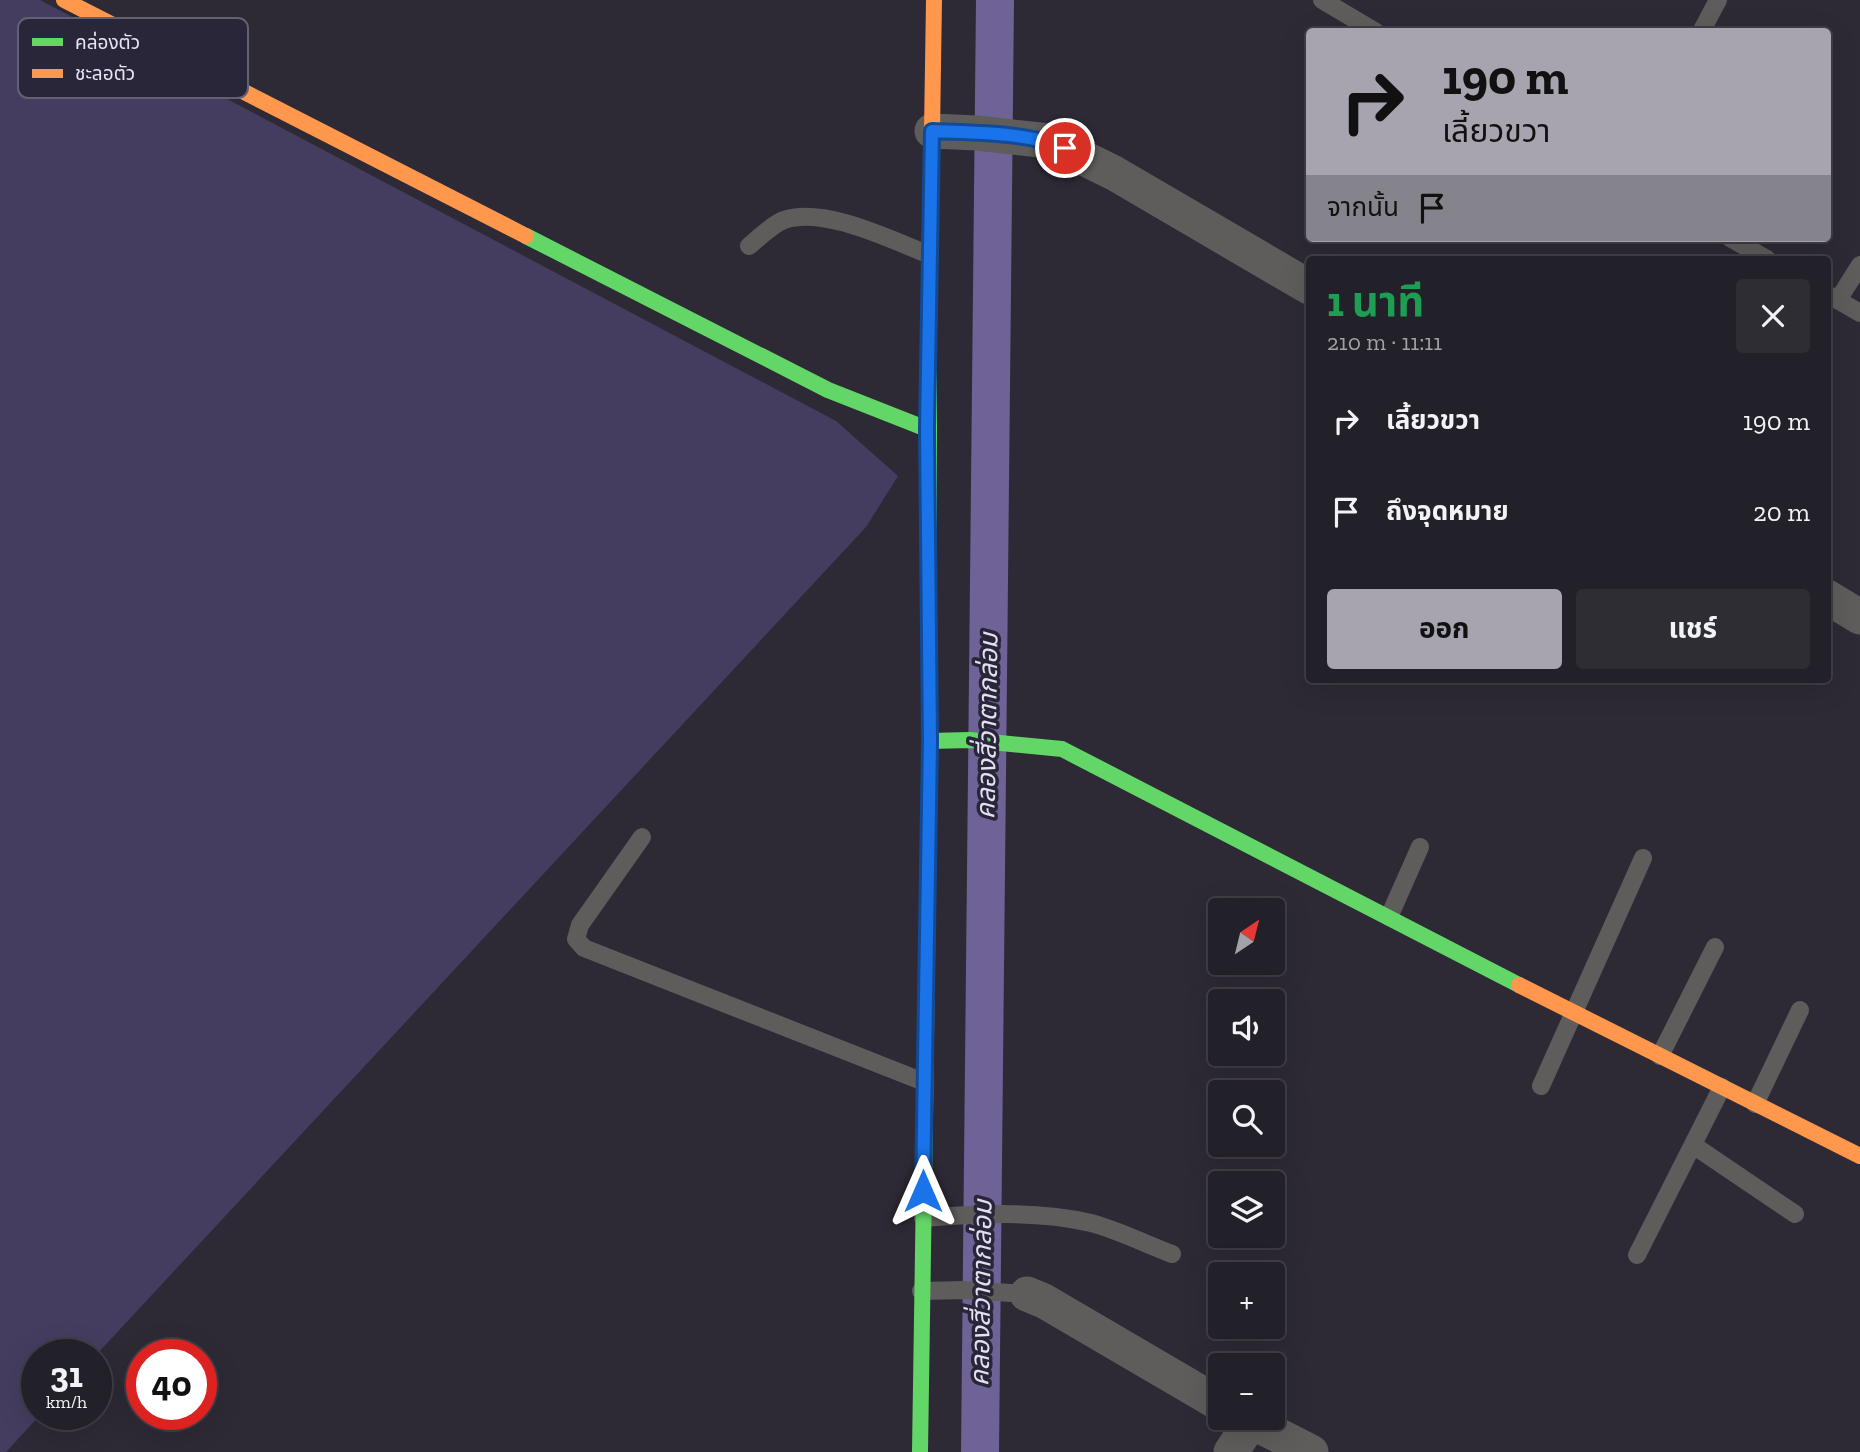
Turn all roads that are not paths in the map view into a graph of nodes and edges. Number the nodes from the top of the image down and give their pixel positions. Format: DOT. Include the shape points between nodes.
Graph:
graph roads {
  1 [pos="64,0"];
  2 [pos="934,0"];
  3 [pos="1322,0"];
  4 [pos="1718,0"];
  5 [pos="99,18"];
  6 [pos="1369,28"];
  7 [pos="1703,28"];
  8 [pos="248,94"];
  9 [pos="932,131"];
  10 [pos="1737,242"];
  11 [pos="749,246"];
  12 [pos="930,255"];
  13 [pos="1762,256"];
  14 [pos="1860,265"];
  15 [pos="1306,286"];
  16 [pos="1832,297"];
  17 [pos="1860,313"];
  18 [pos="927,429"];
  19 [pos="1831,599"];
  20 [pos="1860,617"];
  21 [pos="930,741"];
  22 [pos="642,836"];
  23 [pos="1420,847"];
  24 [pos="1643,858"];
  25 [pos="1389,918"];
  26 [pos="1715,947"];
  27 [pos="1800,1010"];
  28 [pos="1576,1014"];
  29 [pos="1660,1056"];
  30 [pos="924,1083"];
  31 [pos="1541,1086"];
  32 [pos="1722,1087"];
  33 [pos="1755,1104"];
  34 [pos="1693,1145"];
  35 [pos="1860,1156"];
  36 [pos="1795,1214"];
  37 [pos="923,1218"];
  38 [pos="1172,1254"];
  39 [pos="1637,1255"];
  40 [pos="921,1291"];
  41 [pos="1027,1294"];
  42 [pos="1208,1397"];
  43 [pos="1242,1430"];
  44 [pos="1267,1430"];
  45 [pos="919,1452"];
  46 [pos="1231,1452"];
  47 [pos="1311,1452"];
  1 -- 5 [label="street"];
  2 -- 9 [label="street"];
  3 -- 6 [label="lane"];
  4 -- 7 [label="lane"];
  8 -- 18 [label="street" via="828,390"];
  9 -- 12 [label="street"];
  9 -- 15 [label="street" via="1049,141 1114,173"];
  10 -- 13 [label="lane"];
  11 -- 12 [label="lane" via="780,221 801,215 834,219"];
  12 -- 18 [label="street"];
  14 -- 16 [label="lane"];
  16 -- 17 [label="lane"];
  18 -- 21 [label="street"];
  19 -- 20 [label="street"];
  21 -- 25 [label="street" via="1062,749"];
  21 -- 30 [label="street"];
  22 -- 30 [label="lane" via="580,925 576,939 584,948"];
  23 -- 25 [label="lane"];
  24 -- 28 [label="lane"];
  25 -- 28 [label="street"];
  26 -- 29 [label="lane"];
  27 -- 33 [label="lane"];
  28 -- 29 [label="street"];
  28 -- 31 [label="lane"];
  29 -- 32 [label="street"];
  30 -- 37 [label="street"];
  32 -- 33 [label="street"];
  32 -- 34 [label="lane"];
  33 -- 35 [label="street"];
  34 -- 36 [label="lane"];
  34 -- 39 [label="lane"];
  37 -- 38 [label="lane" via="1055,1216 1093,1224"];
  37 -- 40 [label="street"];
  40 -- 41 [label="lane"];
  40 -- 45 [label="street"];
  41 -- 42 [label="street"];
  43 -- 46 [label="street"];
  44 -- 47 [label="street"];
}
